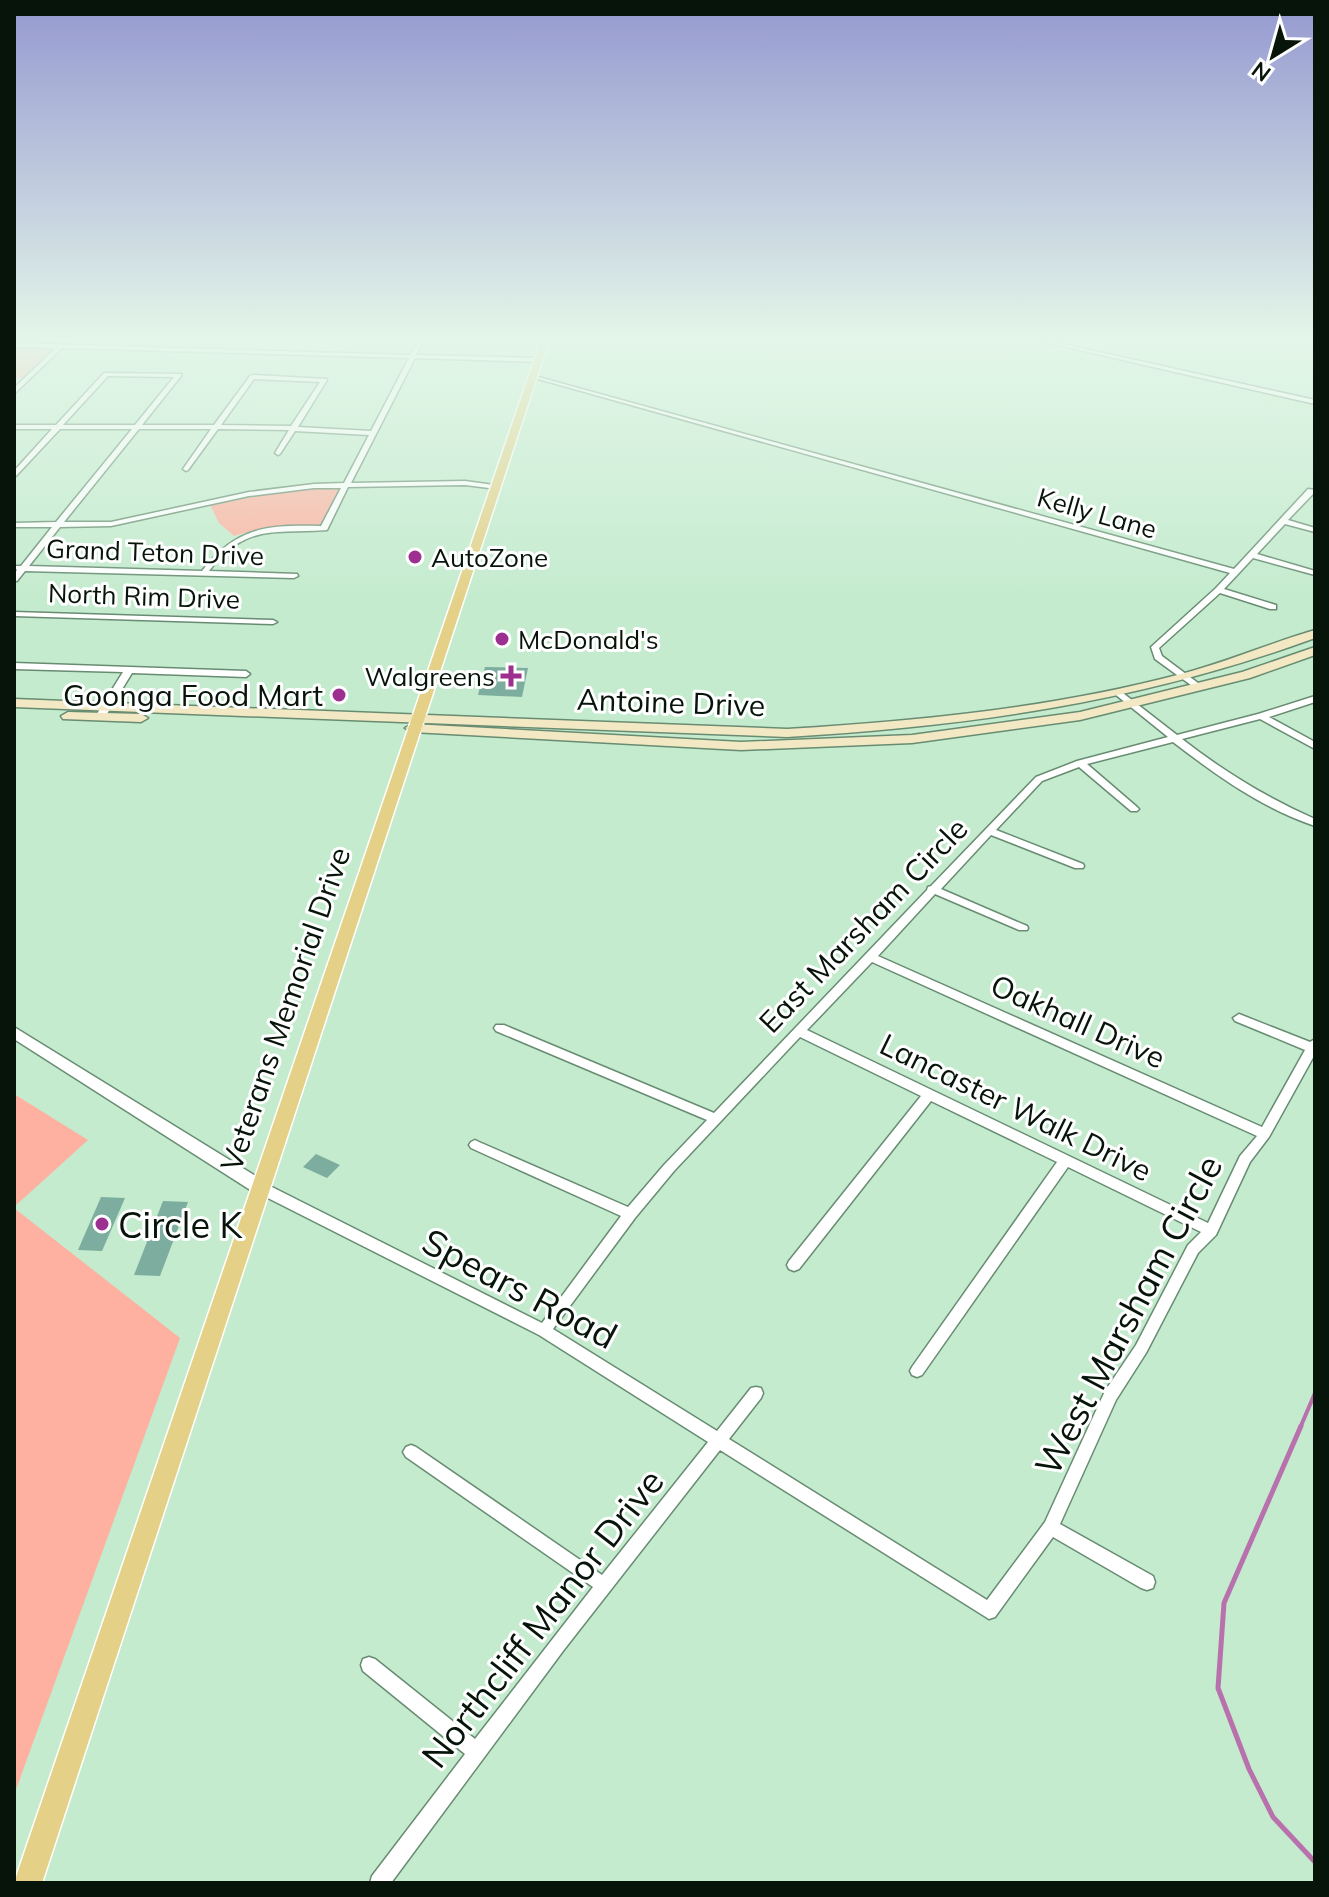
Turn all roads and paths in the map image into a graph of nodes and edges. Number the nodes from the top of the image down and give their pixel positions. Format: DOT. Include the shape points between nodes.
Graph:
graph roads {
  1 [pos="56,428"];
  2 [pos="216,428"];
  3 [pos="294,428"];
  4 [pos="98,429"];
  5 [pos="136,429"];
  6 [pos="174,429"];
  7 [pos="302,429"];
  8 [pos="374,429"];
  9 [pos="515,429"];
  10 [pos="721,429"];
  11 [pos="372,433"];
  12 [pos="278,453"];
  13 [pos="186,469"];
  14 [pos="14,475"];
  15 [pos="346,484"];
  16 [pos="494,487"];
  17 [pos="1313,491"];
  18 [pos="1283,521"];
  19 [pos="14,525"];
  20 [pos="57,526"];
  21 [pos="1315,530"];
  22 [pos="1252,555"];
  23 [pos="18,568"];
  24 [pos="1235,572"];
  25 [pos="204,573"];
  26 [pos="1315,573"];
  27 [pos="294,576"];
  28 [pos="14,579"];
  29 [pos="1219,590"];
  30 [pos="1273,607"];
  31 [pos="14,614"];
  32 [pos="273,622"];
  33 [pos="1315,634"];
  34 [pos="1315,651"];
  35 [pos="14,666"];
  36 [pos="129,670"];
  37 [pos="246,674"];
  38 [pos="1184,677"];
  39 [pos="1198,686"];
  40 [pos="1119,693"];
  41 [pos="1315,699"];
  42 [pos="14,703"];
  43 [pos="1132,704"];
  44 [pos="104,712"];
  45 [pos="14,714"];
  46 [pos="1261,716"];
  47 [pos="417,723"];
  48 [pos="1173,739"];
  49 [pos="1315,746"];
  50 [pos="1080,763"];
  51 [pos="1134,809"];
  52 [pos="1315,823"];
  53 [pos="989,831"];
  54 [pos="1079,866"];
  55 [pos="932,889"];
  56 [pos="1023,928"];
  57 [pos="869,956"];
  58 [pos="1239,1018"];
  59 [pos="500,1028"];
  60 [pos="798,1031"];
  61 [pos="14,1032"];
  62 [pos="1314,1046"];
  63 [pos="929,1094"];
  64 [pos="717,1119"];
  65 [pos="1265,1134"];
  66 [pos="475,1145"];
  67 [pos="1065,1161"];
  68 [pos="261,1188"];
  69 [pos="630,1214"];
  70 [pos="1211,1231"];
  71 [pos="794,1265"];
  72 [pos="544,1331"];
  73 [pos="917,1371"];
  74 [pos="756,1393"];
  75 [pos="718,1441"];
  76 [pos="411,1452"];
  77 [pos="1051,1527"];
  78 [pos="1147,1582"];
  79 [pos="605,1586"];
  80 [pos="989,1611"];
  81 [pos="369,1665"];
  82 [pos="477,1752"];
  83 [pos="28,1883"];
  84 [pos="379,1883"];
  1 -- 14 [label="street"];
  2 -- 13 [label="street"];
  3 -- 12 [label="street"];
  4 -- 5 [label="street"];
  5 -- 6 [label="street"];
  5 -- 20 [label="street"];
  7 -- 11 [label="street"];
  8 -- 11 [label="street"];
  9 -- 16 [label="main road, Veterans Memorial Drive"];
  10 -- 24 [label="street, Kelly Lane"];
  11 -- 15 [label="street"];
  15 -- 16 [label="street"];
  15 -- 20 [label="street" via="249,494 111,524"];
  15 -- 25 [label="street" via="324,528 272,529 239,538 220,550"];
  16 -- 47 [label="main road, Veterans Memorial Drive"];
  17 -- 18 [label="street"];
  18 -- 21 [label="street"];
  18 -- 22 [label="street"];
  19 -- 20 [label="street"];
  20 -- 23 [label="street"];
  22 -- 24 [label="street"];
  22 -- 26 [label="street"];
  23 -- 25 [label="street, Grand Teton Drive"];
  23 -- 28 [label="street"];
  24 -- 29 [label="street"];
  25 -- 27 [label="street, Grand Teton Drive"];
  29 -- 30 [label="street"];
  29 -- 38 [label="street" via="1155,647 1158,657"];
  31 -- 32 [label="street, North Rim Drive"];
  33 -- 38 [label="main road, Antoine Drive" via="1264,655"];
  34 -- 39 [label="main road, Antoine Drive"];
  35 -- 36 [label="street"];
  36 -- 37 [label="street"];
  36 -- 44 [label="street"];
  38 -- 39 [label="street"];
  38 -- 40 [label="main road, Antoine Drive"];
  39 -- 43 [label="main road, Antoine Drive"];
  40 -- 43 [label="street"];
  40 -- 47 [label="main road, Antoine Drive" via="972,719 787,733"];
  41 -- 46 [label="street, East Marsham Circle"];
  42 -- 44 [label="main road, Antoine Drive"];
  43 -- 47 [label="main road, Antoine Drive" via="1021,726 825,745 698,745"];
  43 -- 48 [label="street"];
  44 -- 45 [label="main road, Antoine Drive"];
  44 -- 47 [label="main road, Antoine Drive"];
  46 -- 48 [label="street, East Marsham Circle"];
  46 -- 49 [label="street"];
  47 -- 68 [label="main road, Veterans Memorial Drive"];
  48 -- 50 [label="street, East Marsham Circle"];
  48 -- 52 [label="street" via="1239,786"];
  50 -- 51 [label="street"];
  50 -- 53 [label="street, East Marsham Circle" via="1044,775"];
  53 -- 54 [label="street"];
  53 -- 55 [label="street, East Marsham Circle"];
  55 -- 56 [label="street"];
  55 -- 57 [label="street, East Marsham Circle"];
  57 -- 60 [label="street, East Marsham Circle"];
  57 -- 65 [label="street, Oakhall Drive"];
  58 -- 62 [label="street"];
  59 -- 64 [label="street"];
  60 -- 63 [label="street, Lancaster Walk Drive"];
  60 -- 64 [label="street, East Marsham Circle"];
  61 -- 68 [label="street, Spears Road"];
  62 -- 65 [label="street, West Marsham Circle"];
  63 -- 67 [label="street, Lancaster Walk Drive"];
  63 -- 71 [label="street"];
  64 -- 69 [label="street, East Marsham Circle"];
  65 -- 70 [label="street, West Marsham Circle" via="1245,1159"];
  66 -- 69 [label="street"];
  67 -- 70 [label="street, Lancaster Walk Drive"];
  67 -- 73 [label="street"];
  68 -- 72 [label="street, Spears Road"];
  68 -- 83 [label="main road, Veterans Memorial Drive"];
  69 -- 72 [label="street, East Marsham Circle"];
  70 -- 77 [label="street, West Marsham Circle" via="1193,1249 1110,1396"];
  72 -- 75 [label="street, Spears Road"];
  74 -- 75 [label="street, Northcliff Manor Drive"];
  75 -- 79 [label="street, Northcliff Manor Drive"];
  75 -- 80 [label="street, Spears Road"];
  76 -- 79 [label="street"];
  77 -- 78 [label="street"];
  77 -- 80 [label="street, West Marsham Circle"];
  79 -- 82 [label="street, Northcliff Manor Drive"];
  81 -- 82 [label="street"];
  82 -- 84 [label="street, Northcliff Manor Drive"];
}
